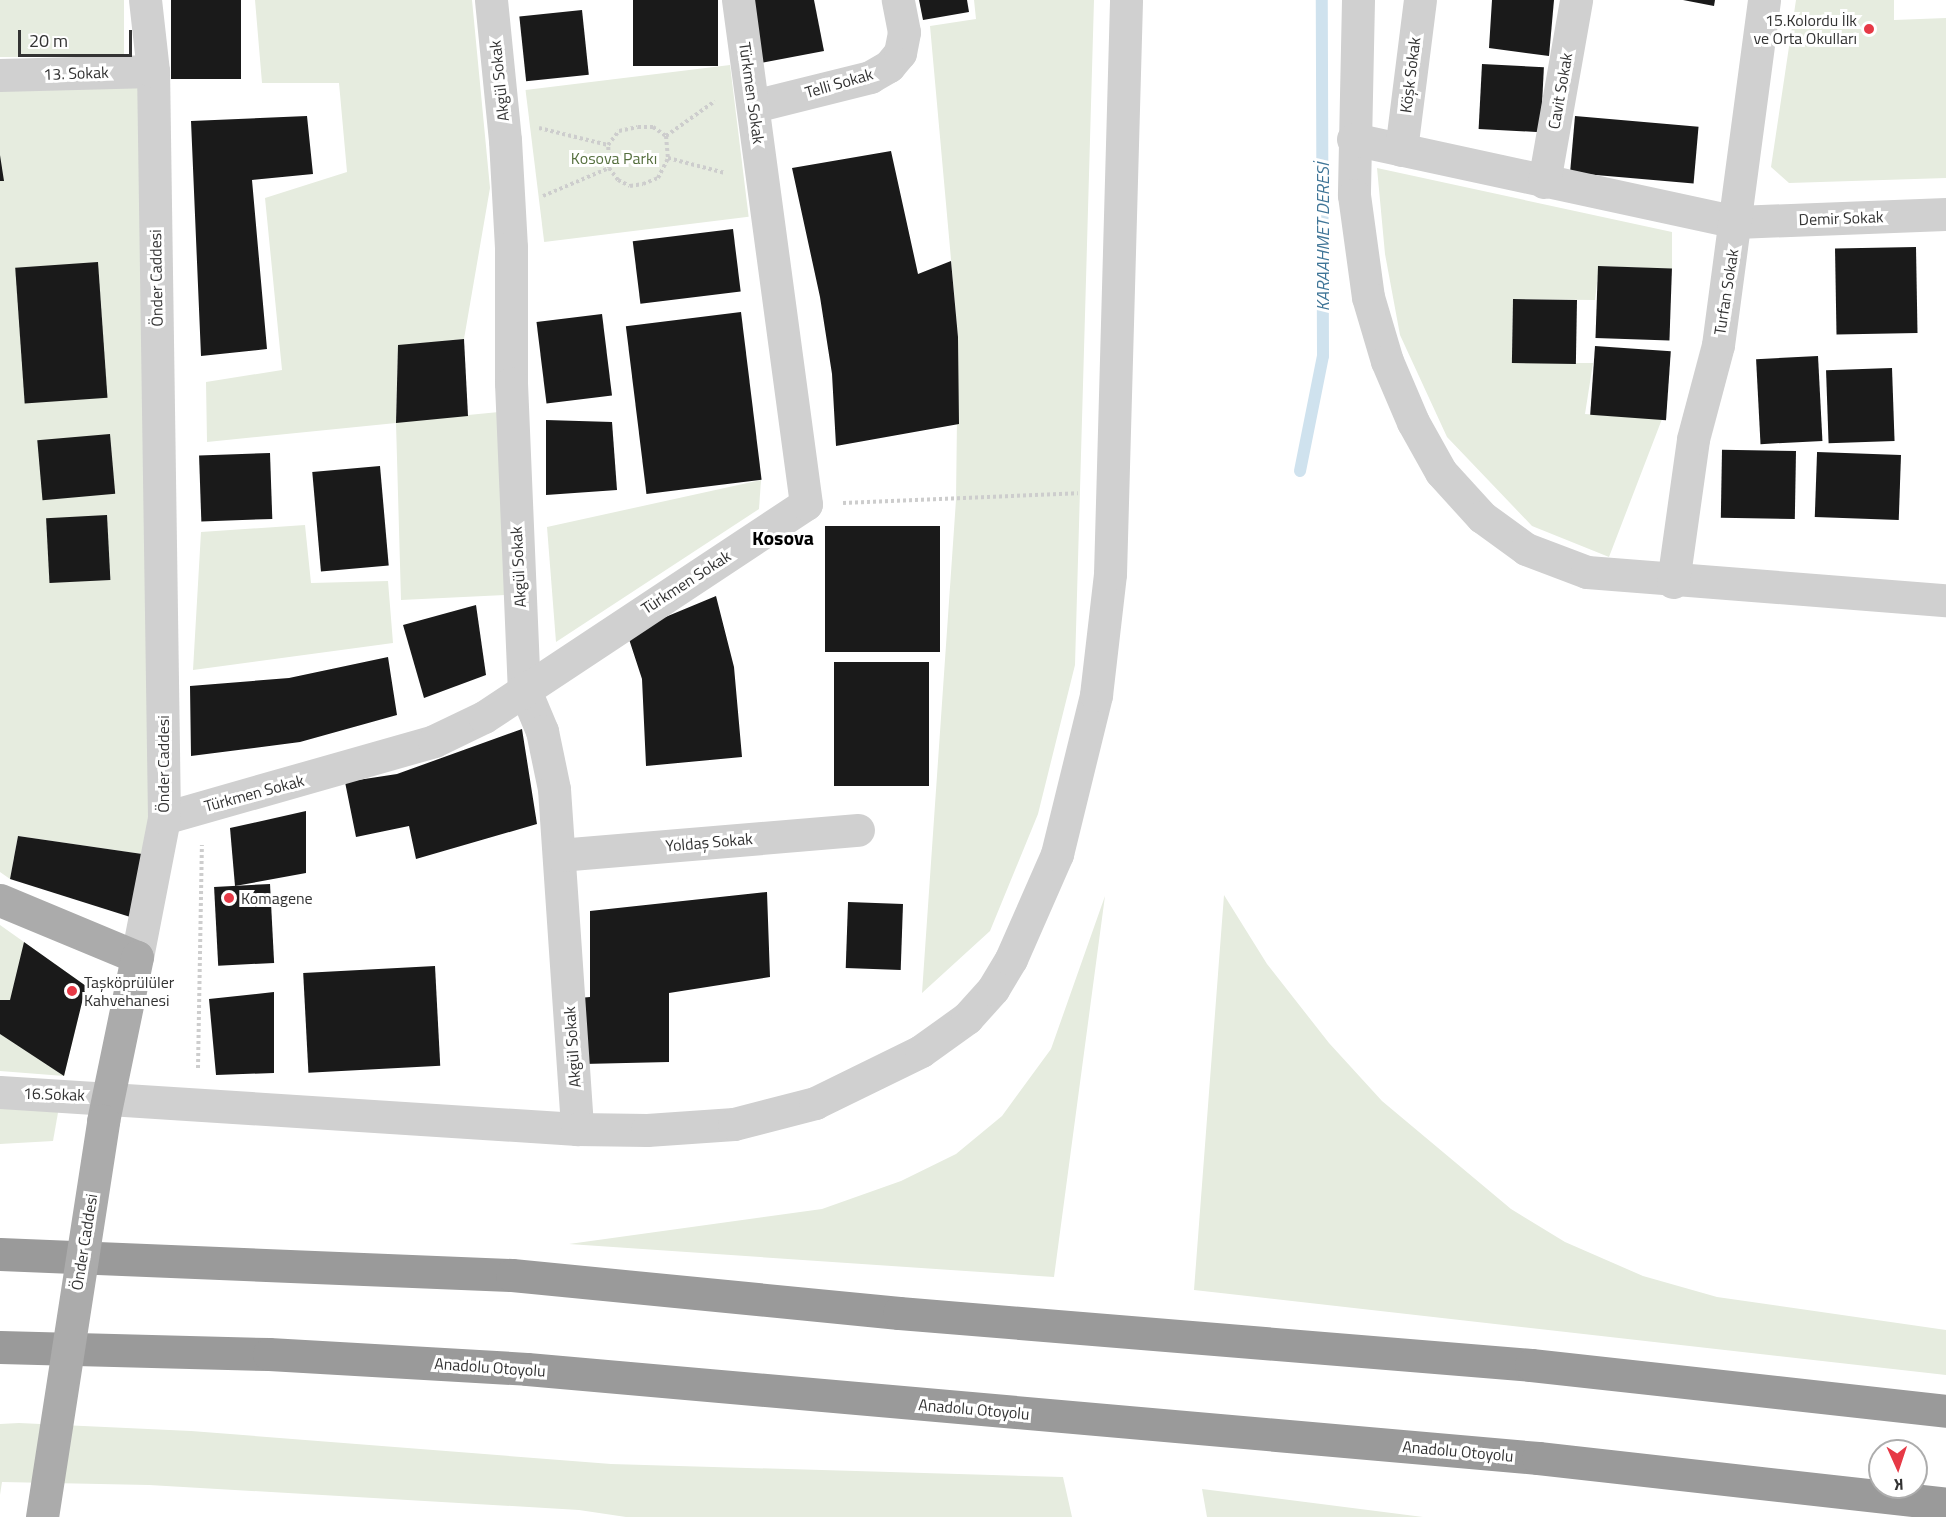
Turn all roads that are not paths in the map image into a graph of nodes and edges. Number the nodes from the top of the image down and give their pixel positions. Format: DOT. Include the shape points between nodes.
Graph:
graph roads {
  1 [pos="145,0"];
  2 [pos="491,0"];
  3 [pos="738,0"];
  4 [pos="898,0"];
  5 [pos="1126,0"];
  6 [pos="1358,0"];
  7 [pos="1420,0"];
  8 [pos="1576,0"];
  9 [pos="1764,0"];
  10 [pos="153,71"];
  11 [pos="0,75"];
  12 [pos="752,91"];
  13 [pos="1353,139"];
  14 [pos="1401,150"];
  15 [pos="1544,182"];
  16 [pos="1946,214"];
  17 [pos="1736,222"];
  18 [pos="1673,582"];
  19 [pos="1946,600"];
  20 [pos="524,688"];
  21 [pos="164,818"];
  22 [pos="858,830"];
  23 [pos="559,855"];
  24 [pos="0,900"];
  25 [pos="137,957"];
  26 [pos="0,1092"];
  27 [pos="106,1109"];
  28 [pos="577,1129"];
  29 [pos="0,1254"];
  30 [pos="0,1347"];
  31 [pos="1946,1411"];
  32 [pos="1946,1504"];
  33 [pos="42,1517"];
  1 -- 10 [label="street, Önder Caddesi"];
  2 -- 20 [label="street, Akgül Sokak" via="509,210 511,394"];
  3 -- 12 [label="street, Türkmen Sokak"];
  4 -- 12 [label="street, Telli Sokak" via="904,32 900,53 889,66 870,77"];
  5 -- 28 [label="street, 16.Sokak" via="1105,636 1096,695 1057,854 1011,958 993,989 967,1018 921,1051 815,1103 734,1124"];
  6 -- 13 [label="street"];
  7 -- 14 [label="street, Köşk Sokak"];
  8 -- 15 [label="street, Cavit Sokak"];
  9 -- 17 [label="street, Turfan Sokak"];
  10 -- 11 [label="street, 13. Sokak"];
  10 -- 21 [label="street, Önder Caddesi"];
  12 -- 20 [label="street, Türkmen Sokak" via="806,504"];
  13 -- 14 [label="street, Demir Sokak"];
  13 -- 18 [label="street" via="1358,244 1368,297 1387,360 1441,472 1482,517 1526,549 1587,572"];
  14 -- 15 [label="street, Demir Sokak"];
  15 -- 17 [label="street, Demir Sokak"];
  16 -- 17 [label="street, Demir Sokak"];
  17 -- 18 [label="street, Turfan Sokak" via="1718,345 1684,491"];
  18 -- 19 [label="street"];
  20 -- 21 [label="street, Türkmen Sokak" via="484,717 434,741"];
  20 -- 23 [label="street, Akgül Sokak" via="551,765"];
  21 -- 25 [label="street, Önder Caddesi"];
  22 -- 23 [label="street, Yoldaş Sokak"];
  23 -- 28 [label="street, Akgül Sokak"];
  24 -- 25 [label="main road"];
  25 -- 27 [label="main road, Önder Caddesi"];
  26 -- 27 [label="street, 16.Sokak"];
  27 -- 28 [label="street, 16.Sokak"];
  27 -- 33 [label="main road, Önder Caddesi, bridge"];
  29 -- 31 [label="highway" via="512,1275 899,1314 1531,1365"];
  30 -- 32 [label="highway, Anadolu Otoyolu" via="269,1354 527,1369 1538,1458"];
}
